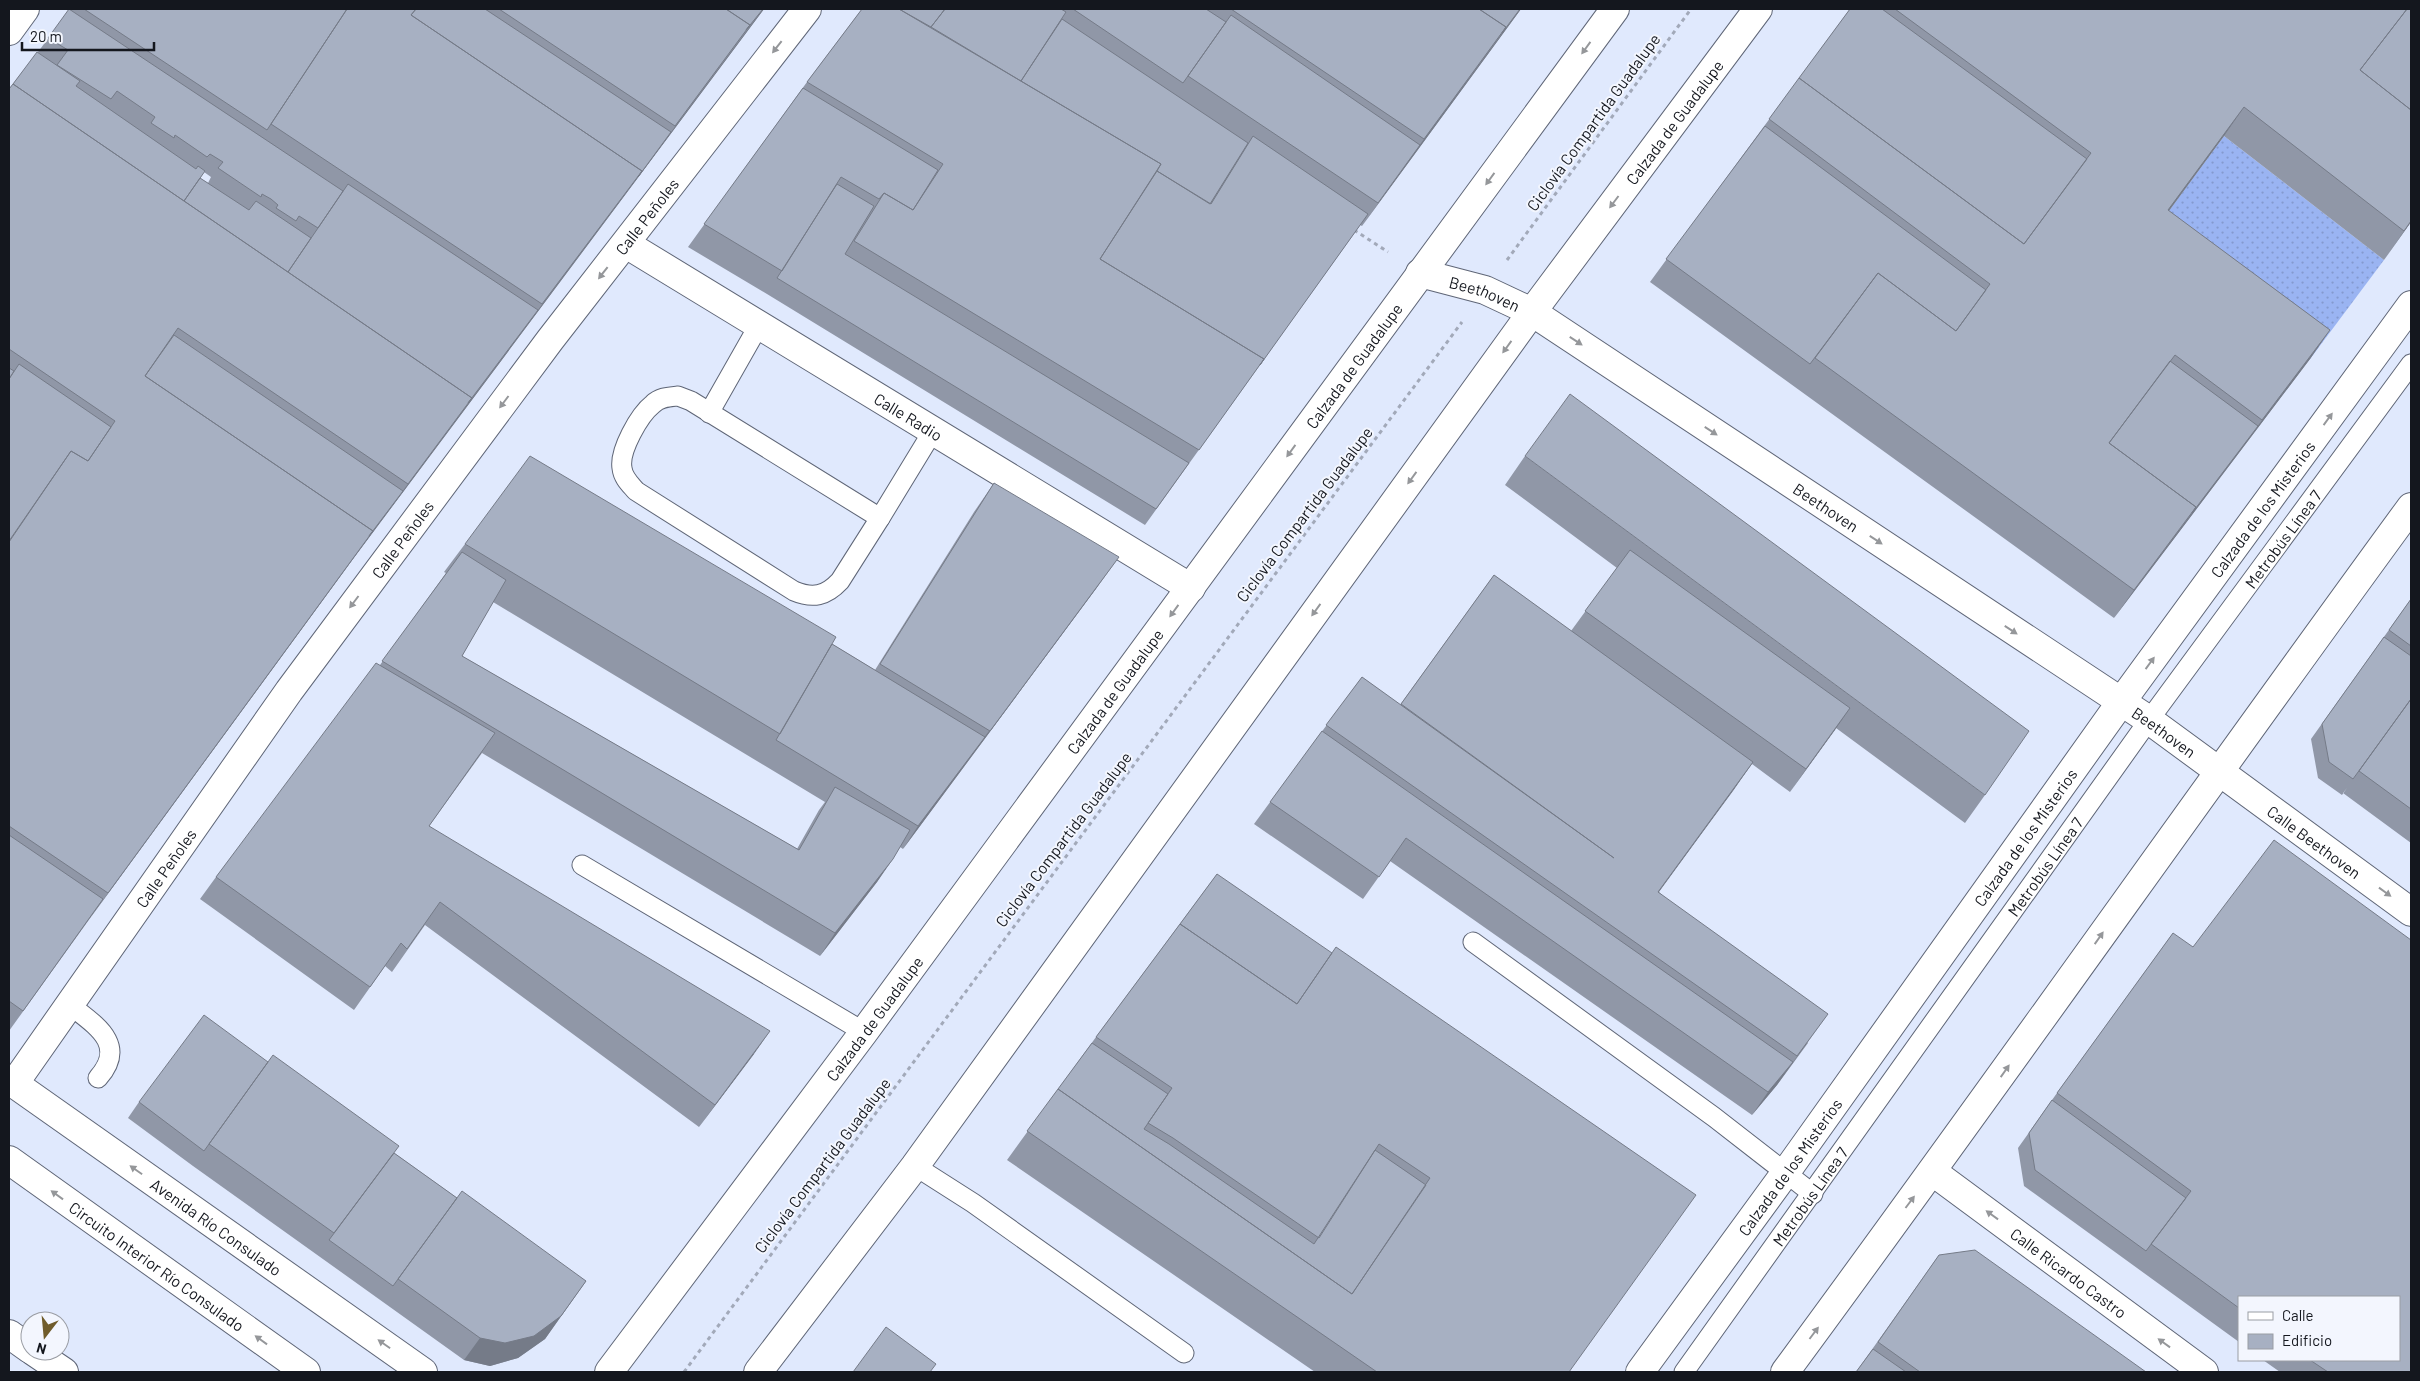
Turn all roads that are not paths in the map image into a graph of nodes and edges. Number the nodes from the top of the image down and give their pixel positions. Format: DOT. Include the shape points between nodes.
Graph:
graph roads {
  1 [pos="25,9"];
  2 [pos="807,9"];
  3 [pos="1615,9"];
  4 [pos="1758,9"];
  5 [pos="9,31"];
  6 [pos="626,244"];
  7 [pos="1420,273"];
  8 [pos="2411,305"];
  9 [pos="1532,312"];
  10 [pos="759,325"];
  11 [pos="2411,364"];
  12 [pos="709,413"];
  13 [pos="933,431"];
  14 [pos="2411,506"];
  15 [pos="880,518"];
  16 [pos="1191,588"];
  17 [pos="2121,702"];
  18 [pos="2149,720"];
  19 [pos="2219,770"];
  20 [pos="582,865"];
  21 [pos="2411,912"];
  22 [pos="1473,942"];
  23 [pos="70,1005"];
  24 [pos="864,1032"];
  25 [pos="98,1078"];
  26 [pos="11,1082"];
  27 [pos="9,1160"];
  28 [pos="915,1166"];
  29 [pos="1786,1172"];
  30 [pos="1933,1172"];
  31 [pos="1813,1194"];
  32 [pos="9,1334"];
  33 [pos="20,1342"];
  34 [pos="1184,1353"];
  35 [pos="48,1361"];
  36 [pos="64,1372"];
  37 [pos="306,1372"];
  38 [pos="423,1372"];
  39 [pos="609,1372"];
  40 [pos="758,1372"];
  41 [pos="1640,1372"];
  42 [pos="1684,1372"];
  43 [pos="1785,1372"];
  44 [pos="2204,1372"];
  1 -- 5 [label="main road"];
  2 -- 6 [label="main road, Calle Peñoles, one-way"];
  3 -- 7 [label="main road, Calzada de Guadalupe, one-way"];
  4 -- 9 [label="main road, Calzada de Guadalupe, one-way"];
  6 -- 10 [label="main road, Calle Radio"];
  6 -- 23 [label="main road, Calle Peñoles, one-way" via="544,348 289,691"];
  7 -- 9 [label="main road, Beethoven" via="1485,290"];
  7 -- 16 [label="main road, Calzada de Guadalupe, one-way"];
  17 -- 8 [label="main road, Calzada de los Misterios, one-way"];
  9 -- 17 [label="main road, Beethoven, one-way"];
  9 -- 28 [label="main road, Calzada de Guadalupe, one-way"];
  10 -- 12 [label="lane"];
  10 -- 13 [label="main road, Calle Radio"];
  11 -- 18 [label="lane, Metrobús Línea 7"];
  12 -- 15 [label="lane"];
  12 -- 15 [label="lane" via="678,396 665,397 653,403 625,446 621,458 627,482 794,591 819,596 832,590"];
  13 -- 15 [label="lane"];
  13 -- 16 [label="main road, Calle Radio"];
  14 -- 19 [label="main road"];
  16 -- 24 [label="main road, Calzada de Guadalupe, one-way"];
  17 -- 18 [label="main road, Beethoven"];
  17 -- 29 [label="main road, Calzada de los Misterios"];
  18 -- 19 [label="main road, Beethoven"];
  18 -- 31 [label="lane, Metrobús Línea 7"];
  19 -- 21 [label="main road, Calle Beethoven, one-way"];
  30 -- 19 [label="main road, one-way"];
  20 -- 24 [label="lane"];
  22 -- 29 [label="lane"];
  23 -- 25 [label="lane" via="105,1034 110,1046 109,1060"];
  23 -- 26 [label="main road, Calle Peñoles"];
  24 -- 39 [label="main road, Calzada de Guadalupe"];
  38 -- 26 [label="main road, Avenida Río Consulado, one-way"];
  37 -- 27 [label="main road, Circuito Interior Río Consulado, one-way"];
  28 -- 34 [label="lane" via="973,1203"];
  28 -- 40 [label="main road, Calzada de Guadalupe"];
  29 -- 31 [label="lane"];
  29 -- 41 [label="main road, Calzada de los Misterios"];
  43 -- 30 [label="main road, one-way"];
  44 -- 30 [label="main road, Calle Ricardo Castro, one-way"];
  31 -- 42 [label="lane, Metrobús Línea 7"];
  32 -- 33 [label="main road"];
  35 -- 36 [label="main road"];
}
